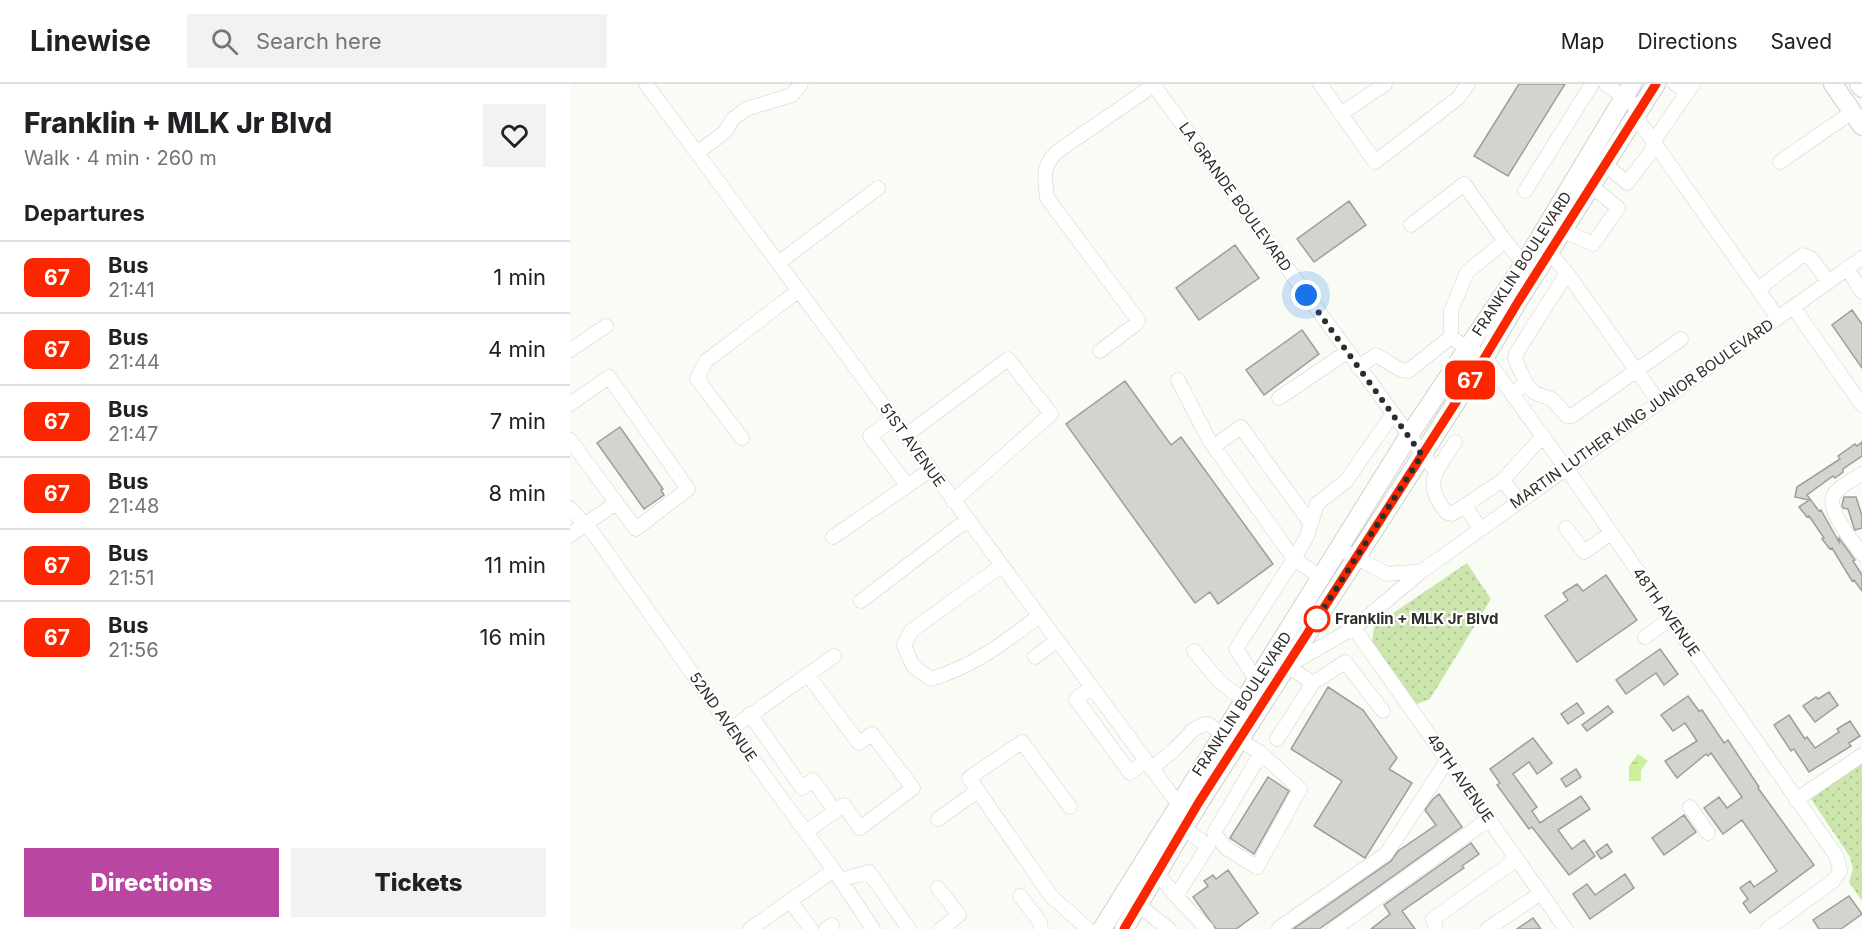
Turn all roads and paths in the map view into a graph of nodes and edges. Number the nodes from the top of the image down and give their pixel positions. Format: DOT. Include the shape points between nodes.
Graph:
graph roads {
  1 [pos="646,84"];
  2 [pos="801,84"];
  3 [pos="1320,84"];
  4 [pos="1386,84"];
  5 [pos="1468,84"];
  6 [pos="1592,84"];
  7 [pos="1606,84"];
  8 [pos="1656,84"];
  9 [pos="1675,84"];
  10 [pos="1833,84"];
  11 [pos="1153,85"];
  12 [pos="1691,88"];
  13 [pos="1628,91"];
  14 [pos="1638,113"];
  15 [pos="1341,114"];
  16 [pos="1857,119"];
  17 [pos="1653,142"];
  18 [pos="697,153"];
  19 [pos="1780,162"];
  20 [pos="1606,165"];
  21 [pos="1593,187"];
  22 [pos="878,188"];
  23 [pos="1526,191"];
  24 [pos="1411,225"];
  25 [pos="1564,231"];
  26 [pos="1505,241"];
  27 [pos="1550,253"];
  28 [pos="1862,258"];
  29 [pos="777,263"];
  30 [pos="1524,264"];
  31 [pos="1847,268"];
  32 [pos="1862,270"];
  33 [pos="1567,273"];
  34 [pos="1829,282"];
  35 [pos="1758,289"];
  36 [pos="798,291"];
  37 [pos="1862,292"];
  38 [pos="1793,307"];
  39 [pos="1778,318"];
  40 [pos="606,326"];
  41 [pos="1451,337"];
  42 [pos="1681,339"];
  43 [pos="1468,349"];
  44 [pos="570,350"];
  45 [pos="1100,351"];
  46 [pos="1347,352"];
  47 [pos="1485,357"];
  48 [pos="1358,367"];
  49 [pos="1636,370"];
  50 [pos="1178,380"];
  51 [pos="1526,384"];
  52 [pos="1512,394"];
  53 [pos="1280,398"];
  54 [pos="1659,402"];
  55 [pos="570,404"];
  56 [pos="1862,405"];
  57 [pos="1392,415"];
  58 [pos="893,419"];
  59 [pos="905,436"];
  60 [pos="1543,436"];
  61 [pos="1408,437"];
  62 [pos="742,438"];
  63 [pos="570,440"];
  64 [pos="1455,442"];
  65 [pos="1214,446"];
  66 [pos="1422,455"];
  67 [pos="1566,468"];
  68 [pos="930,470"];
  69 [pos="1436,472"];
  70 [pos="1862,474"];
  71 [pos="1503,480"];
  72 [pos="907,485"];
  73 [pos="953,501"];
  74 [pos="1519,502"];
  75 [pos="616,503"];
  76 [pos="1465,505"];
  77 [pos="570,508"];
  78 [pos="967,520"];
  79 [pos="586,524"];
  80 [pos="1311,524"];
  81 [pos="1566,528"];
  82 [pos="1480,529"];
  83 [pos="1611,533"];
  84 [pos="570,535"];
  85 [pos="833,537"];
  86 [pos="1861,552"];
  87 [pos="1347,554"];
  88 [pos="1294,559"];
  89 [pos="1001,566"];
  90 [pos="1422,571"];
  91 [pos="1322,578"];
  92 [pos="861,601"];
  93 [pos="1038,617"];
  94 [pos="1671,618"];
  95 [pos="1354,628"];
  96 [pos="1644,637"];
  97 [pos="1056,641"];
  98 [pos="1194,651"];
  99 [pos="834,656"];
  100 [pos="1035,657"];
  101 [pos="1287,666"];
  102 [pos="807,675"];
  103 [pos="1257,681"];
  104 [pos="1313,683"];
  105 [pos="1244,701"];
  106 [pos="1383,711"];
  107 [pos="750,714"];
  108 [pos="731,729"];
  109 [pos="1232,737"];
  110 [pos="1277,739"];
  111 [pos="1261,753"];
  112 [pos="1862,755"];
  113 [pos="1447,760"];
  114 [pos="1148,765"];
  115 [pos="799,784"];
  116 [pos="978,791"];
  117 [pos="780,797"];
  118 [pos="1796,800"];
  119 [pos="1070,807"];
  120 [pos="1690,807"];
  121 [pos="836,811"];
  122 [pos="1178,818"];
  123 [pos="938,819"];
  124 [pos="1489,819"];
  125 [pos="806,832"];
  126 [pos="1708,833"];
  127 [pos="1517,859"];
  128 [pos="1150,868"];
  129 [pos="837,875"];
  130 [pos="938,888"];
  131 [pos="1541,893"];
  132 [pos="1020,896"];
  133 [pos="1176,896"];
  134 [pos="1131,900"];
  135 [pos="790,901"];
  136 [pos="1279,928"];
  137 [pos="750,929"];
  138 [pos="811,929"];
  139 [pos="873,929"];
  140 [pos="909,929"];
  141 [pos="941,929"];
  142 [pos="1041,929"];
  143 [pos="1088,929"];
  144 [pos="1102,929"];
  145 [pos="1124,929"];
  146 [pos="1169,929"];
  147 [pos="1206,929"];
  148 [pos="1334,929"];
  149 [pos="1436,929"];
  150 [pos="1487,929"];
  151 [pos="1566,929"];
  152 [pos="1767,929"];
  1 -- 18 [label="street, 51ST AVENUE"];
  2 -- 18 [label="street" via="792,95 746,109 725,132"];
  3 -- 15 [label="street"];
  4 -- 15 [label="street"];
  5 -- 15 [label="street" via="1458,98 1375,162"];
  6 -- 23 [label="street"];
  7 -- 13 [label="street"];
  8 -- 14 [label="main road, FRANKLIN BOULEVARD"];
  9 -- 12 [label="street"];
  10 -- 16 [label="main road"];
  11 -- 45 [label="street" via="1058,151 1048,160 1044,174 1047,198 1138,320"];
  11 -- 46 [label="street, LA GRANDE BOULEVARD"];
  12 -- 17 [label="street"];
  13 -- 14 [label="street"];
  13 -- 30 [label="main road, FRANKLIN BOULEVARD"];
  14 -- 17 [label="street"];
  14 -- 20 [label="main road, FRANKLIN BOULEVARD"];
  16 -- 19 [label="street"];
  17 -- 20 [label="street" via="1653,149 1627,183"];
  17 -- 35 [label="street"];
  18 -- 29 [label="street, 51ST AVENUE"];
  20 -- 21 [label="main road, FRANKLIN BOULEVARD"];
  21 -- 25 [label="main road, FRANKLIN BOULEVARD"];
  21 -- 25 [label="street" via="1618,208 1593,244"];
  22 -- 29 [label="street"];
  24 -- 26 [label="street" via="1464,184"];
  25 -- 27 [label="main road, FRANKLIN BOULEVARD"];
  26 -- 30 [label="street"];
  26 -- 41 [label="street" via="1467,272 1451,311"];
  27 -- 33 [label="street"];
  27 -- 47 [label="main road, FRANKLIN BOULEVARD"];
  28 -- 31 [label="street, MARTIN LUTHER KING JUNIOR BOULEVARD"];
  29 -- 36 [label="street, 51ST AVENUE"];
  30 -- 43 [label="main road, FRANKLIN BOULEVARD"];
  31 -- 32 [label="street"];
  31 -- 34 [label="street, MARTIN LUTHER KING JUNIOR BOULEVARD"];
  31 -- 37 [label="street"];
  33 -- 49 [label="street"];
  33 -- 51 [label="street" via="1517,352 1515,358"];
  34 -- 35 [label="street" via="1811,258 1803,255"];
  34 -- 38 [label="street, MARTIN LUTHER KING JUNIOR BOULEVARD"];
  35 -- 39 [label="street"];
  36 -- 58 [label="street, 51ST AVENUE"];
  36 -- 62 [label="street" via="706,361 697,380"];
  38 -- 39 [label="street, MARTIN LUTHER KING JUNIOR BOULEVARD"];
  38 -- 56 [label="street"];
  39 -- 54 [label="street, MARTIN LUTHER KING JUNIOR BOULEVARD"];
  40 -- 44 [label="street"];
  41 -- 43 [label="street"];
  41 -- 48 [label="street" via="1408,371 1377,355"];
  42 -- 49 [label="street"];
  43 -- 47 [label="street"];
  43 -- 61 [label="main road, FRANKLIN BOULEVARD"];
  46 -- 48 [label="street, LA GRANDE BOULEVARD"];
  46 -- 53 [label="street"];
  47 -- 52 [label="street, 48TH AVENUE"];
  47 -- 66 [label="main road, FRANKLIN BOULEVARD"];
  48 -- 57 [label="street, LA GRANDE BOULEVARD"];
  49 -- 51 [label="street" via="1572,416"];
  49 -- 54 [label="street"];
  50 -- 65 [label="street"];
  51 -- 52 [label="street"];
  52 -- 60 [label="street, 48TH AVENUE"];
  54 -- 67 [label="street, MARTIN LUTHER KING JUNIOR BOULEVARD"];
  55 -- 75 [label="street" via="609,377 688,489 636,529"];
  57 -- 61 [label="street, LA GRANDE BOULEVARD"];
  57 -- 80 [label="street" via="1346,481 1317,504"];
  58 -- 59 [label="street, 51ST AVENUE"];
  58 -- 72 [label="street" via="870,436"];
  59 -- 68 [label="street, 51ST AVENUE"];
  59 -- 73 [label="street" via="1008,358 1051,414"];
  60 -- 67 [label="street, 48TH AVENUE"];
  60 -- 71 [label="street"];
  61 -- 66 [label="street, LA GRANDE BOULEVARD"];
  61 -- 87 [label="main road, FRANKLIN BOULEVARD"];
  63 -- 75 [label="street"];
  64 -- 69 [label="street"];
  65 -- 80 [label="street" via="1241,427"];
  65 -- 88 [label="street"];
  66 -- 69 [label="street, LA GRANDE BOULEVARD"];
  66 -- 87 [label="main road, FRANKLIN BOULEVARD"];
  67 -- 74 [label="street, MARTIN LUTHER KING JUNIOR BOULEVARD"];
  67 -- 83 [label="street, 48TH AVENUE"];
  68 -- 72 [label="street"];
  68 -- 73 [label="street, 51ST AVENUE"];
  69 -- 76 [label="street" via="1432,483 1437,501 1447,513"];
  70 -- 86 [label="street" via="1835,493 1832,502 1833,513"];
  71 -- 74 [label="street"];
  71 -- 76 [label="street"];
  72 -- 85 [label="street"];
  73 -- 78 [label="street, 51ST AVENUE"];
  74 -- 82 [label="street, MARTIN LUTHER KING JUNIOR BOULEVARD"];
  75 -- 79 [label="street"];
  76 -- 82 [label="street"];
  77 -- 79 [label="street, 52ND AVENUE"];
  78 -- 89 [label="street, 51ST AVENUE"];
  78 -- 92 [label="street"];
  79 -- 84 [label="street"];
  79 -- 108 [label="street, 52ND AVENUE"];
  80 -- 88 [label="street"];
  81 -- 83 [label="street" via="1584,552"];
  82 -- 90 [label="street, MARTIN LUTHER KING JUNIOR BOULEVARD"];
  83 -- 94 [label="street, 48TH AVENUE"];
  87 -- 90 [label="street" via="1387,574"];
  87 -- 91 [label="main road, FRANKLIN BOULEVARD"];
  87 -- 101 [label="main road, FRANKLIN BOULEVARD"];
  88 -- 91 [label="street"];
  88 -- 103 [label="street" via="1236,649"];
  89 -- 93 [label="street, 51ST AVENUE"];
  89 -- 93 [label="street" via="911,631 904,645 913,666 931,679 956,671 977,661"];
  90 -- 95 [label="street, MARTIN LUTHER KING JUNIOR BOULEVARD"];
  91 -- 103 [label="main road, FRANKLIN BOULEVARD"];
  93 -- 97 [label="street, 51ST AVENUE"];
  94 -- 96 [label="street"];
  94 -- 118 [label="street, 48TH AVENUE"];
  95 -- 101 [label="street, MARTIN LUTHER KING JUNIOR BOULEVARD"];
  95 -- 113 [label="street, 49TH AVENUE"];
  97 -- 100 [label="street"];
  97 -- 114 [label="street, 51ST AVENUE"];
  98 -- 105 [label="street" via="1219,681"];
  99 -- 102 [label="street"];
  101 -- 104 [label="street"];
  101 -- 109 [label="main road, FRANKLIN BOULEVARD"];
  102 -- 107 [label="street"];
  102 -- 121 [label="street" via="860,743 872,734 913,788 861,828 844,805"];
  103 -- 105 [label="main road, FRANKLIN BOULEVARD"];
  103 -- 109 [label="main road" via="1257,697"];
  104 -- 106 [label="street" via="1345,662"];
  104 -- 110 [label="street"];
  105 -- 109 [label="main road, FRANKLIN BOULEVARD"];
  107 -- 108 [label="street"];
  107 -- 115 [label="street"];
  108 -- 117 [label="street, 52ND AVENUE"];
  109 -- 111 [label="street"];
  109 -- 114 [label="street" via="1208,724 1202,725 1175,749"];
  109 -- 122 [label="main road, FRANKLIN BOULEVARD"];
  109 -- 122 [label="main road, FRANKLIN BOULEVARD" via="1224,763"];
  111 -- 111 [label="street" via="1214,833 1226,848 1257,867 1300,789"];
  112 -- 118 [label="street"];
  113 -- 124 [label="street, 49TH AVENUE"];
  113 -- 136 [label="street" via="1386,854"];
  114 -- 122 [label="street, 51ST AVENUE"];
  115 -- 117 [label="street"];
  115 -- 121 [label="street" via="802,788 813,780"];
  116 -- 119 [label="street" via="969,778 1022,742"];
  116 -- 123 [label="street"];
  116 -- 143 [label="street" via="1051,896"];
  117 -- 125 [label="street, 52ND AVENUE"];
  118 -- 152 [label="street, 48TH AVENUE" via="1837,857 1840,871 1833,881"];
  120 -- 126 [label="street"];
  121 -- 125 [label="street"];
  122 -- 128 [label="main road, FRANKLIN BOULEVARD"];
  122 -- 133 [label="street, 51ST AVENUE" via="1208,846"];
  124 -- 127 [label="street, 49TH AVENUE"];
  124 -- 148 [label="street"];
  125 -- 129 [label="street, 52ND AVENUE"];
  127 -- 131 [label="street, 49TH AVENUE"];
  127 -- 149 [label="street" via="1433,919"];
  128 -- 133 [label="street"];
  128 -- 134 [label="main road, FRANKLIN BOULEVARD"];
  129 -- 135 [label="street"];
  129 -- 139 [label="street, 52ND AVENUE"];
  129 -- 140 [label="street" via="869,872"];
  130 -- 141 [label="street" via="959,915"];
  131 -- 150 [label="street"];
  131 -- 151 [label="street, 49TH AVENUE"];
  132 -- 142 [label="street"];
  133 -- 147 [label="street"];
  134 -- 144 [label="main road, FRANKLIN BOULEVARD"];
  134 -- 145 [label="main road, FRANKLIN BOULEVARD"];
  134 -- 146 [label="street"];
  135 -- 137 [label="street"];
  135 -- 138 [label="street"];
}
